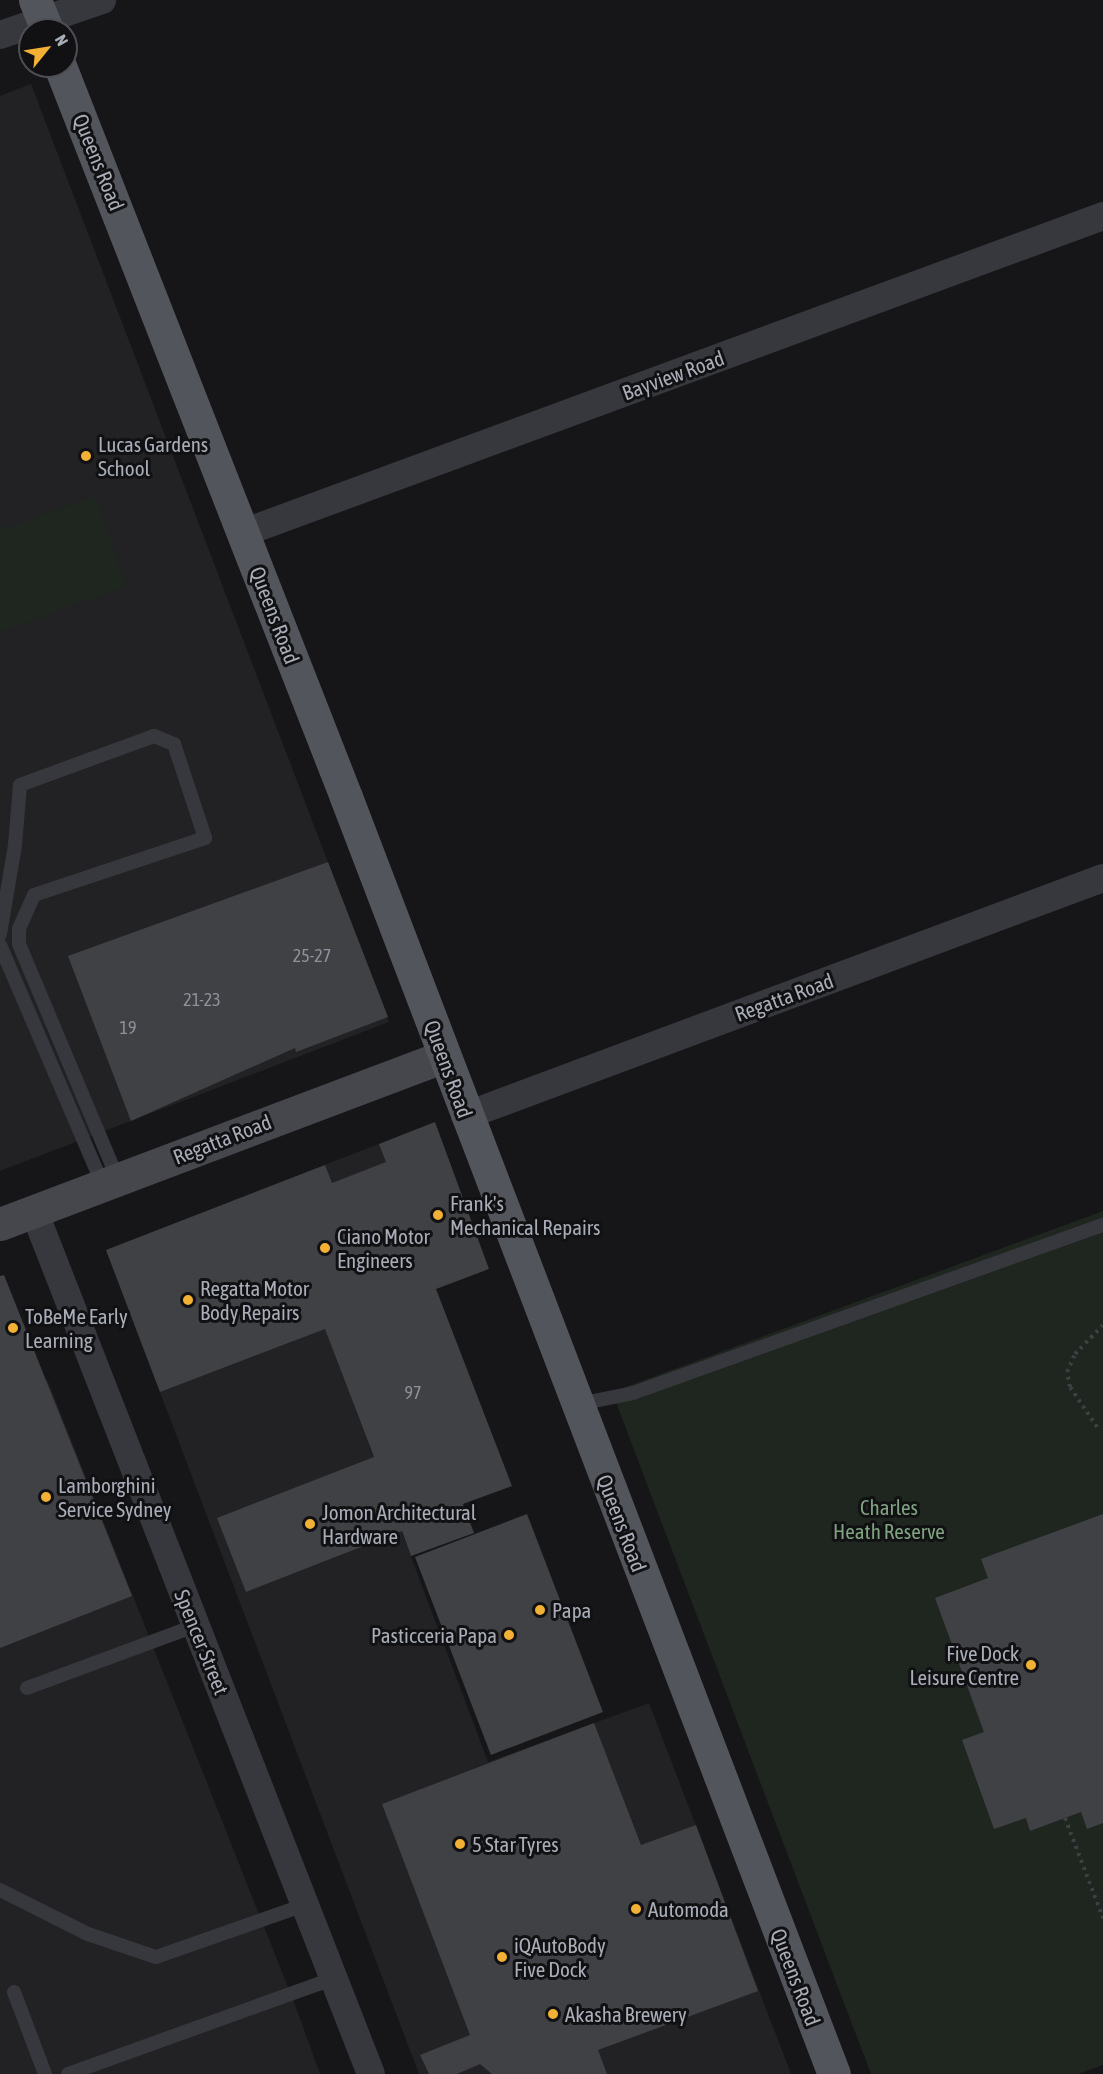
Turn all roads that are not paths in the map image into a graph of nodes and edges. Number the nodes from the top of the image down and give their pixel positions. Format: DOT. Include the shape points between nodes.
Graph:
graph roads {
  1 [pos="102,0"];
  2 [pos="42,17"];
  3 [pos="0,35"];
  4 [pos="65,78"];
  5 [pos="1103,216"];
  6 [pos="243,533"];
  7 [pos="1103,878"];
  8 [pos="3,892"];
  9 [pos="28,908"];
  10 [pos="0,934"];
  11 [pos="0,945"];
  12 [pos="444,1056"];
  13 [pos="465,1116"];
  14 [pos="110,1182"];
  15 [pos="34,1211"];
  16 [pos="0,1224"];
  17 [pos="1103,1225"];
  18 [pos="577,1405"];
  19 [pos="195,1626"];
  20 [pos="27,1688"];
  21 [pos="0,1890"];
  22 [pos="307,1904"];
  23 [pos="335,1978"];
  24 [pos="14,1992"];
  25 [pos="45,2074"];
  26 [pos="68,2074"];
  27 [pos="370,2074"];
  28 [pos="834,2074"];
  1 -- 2 [label="street"];
  2 -- 3 [label="street"];
  4 -- 6 [label="main road, Queens Road"];
  5 -- 6 [label="street, Bayview Road"];
  6 -- 12 [label="main road, Queens Road"];
  7 -- 13 [label="street, Regatta Road"];
  8 -- 9 [label="lane"];
  8 -- 9 [label="lane" via="15,845 20,785 154,736 174,744 205,838 34,894"];
  8 -- 10 [label="lane"];
  9 -- 14 [label="lane" via="19,928 20,944"];
  11 -- 14 [label="lane"];
  12 -- 13 [label="main road, Queens Road"];
  12 -- 14 [label="street, Regatta Road"];
  13 -- 18 [label="main road, Queens Road"];
  14 -- 15 [label="street, Regatta Road"];
  15 -- 16 [label="street, Regatta Road"];
  15 -- 19 [label="street, Spencer Street"];
  17 -- 18 [label="lane" via="633,1394"];
  18 -- 28 [label="main road, Queens Road"];
  19 -- 20 [label="lane"];
  19 -- 22 [label="street, Spencer Street"];
  21 -- 22 [label="lane" via="88,1934 156,1957"];
  22 -- 23 [label="street, Spencer Street"];
  23 -- 26 [label="lane"];
  23 -- 27 [label="street, Spencer Street"];
  24 -- 25 [label="lane"];
}
